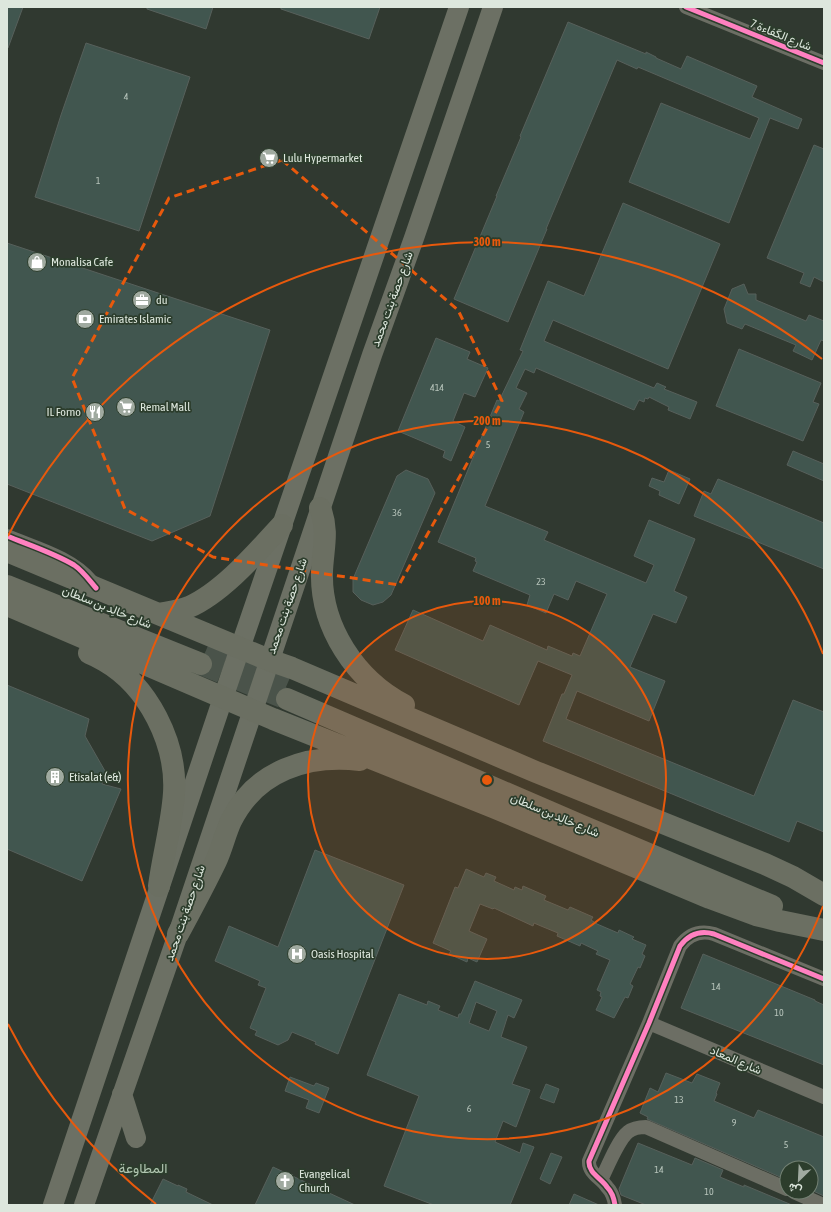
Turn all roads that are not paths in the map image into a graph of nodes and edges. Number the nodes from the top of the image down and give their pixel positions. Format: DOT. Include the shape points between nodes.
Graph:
graph roads {
  1 [pos="459,7"];
  2 [pos="493,7"];
  3 [pos="686,7"];
  4 [pos="824,63"];
  5 [pos="320,508"];
  6 [pos="282,525"];
  7 [pos="7,536"];
  8 [pos="7,551"];
  9 [pos="7,566"];
  10 [pos="7,586"];
  11 [pos="96,588"];
  12 [pos="7,605"];
  13 [pos="7,612"];
  14 [pos="159,614"];
  15 [pos="240,648"];
  16 [pos="269,660"];
  17 [pos="223,698"];
  18 [pos="252,710"];
  19 [pos="448,734"];
  20 [pos="387,764"];
  21 [pos="159,886"];
  22 [pos="824,896"];
  23 [pos="824,929"];
  24 [pos="178,934"];
  25 [pos="824,979"];
  26 [pos="649,1023"];
  27 [pos="122,1094"];
  28 [pos="824,1097"];
  29 [pos="136,1138"];
  30 [pos="601,1180"];
  31 [pos="779,1185"];
  32 [pos="812,1200"];
  33 [pos="52,1203"];
  34 [pos="84,1205"];
  35 [pos="615,1205"];
  36 [pos="823,1205"];
  1 -- 6 [label="main road"];
  2 -- 5 [label="main road, شارع حصة بنت محمد"];
  3 -- 4 [label="street, شارع الكَفاءة 7"];
  5 -- 16 [label="main road, شارع حصة بنت محمد"];
  5 -- 19 [label="main road" via="326,532 323,586 328,614 338,640 353,663 371,681"];
  6 -- 14 [label="main road" via="244,565 211,594 188,607"];
  6 -- 15 [label="main road"];
  7 -- 11 [label="street" via="74,566"];
  8 -- 11 [label="main road"];
  9 -- 10 [label="main road, شارع خالِد بن سلطان" via="204,656"];
  11 -- 14 [label="main road"];
  12 -- 17 [label="main road"];
  13 -- 21 [label="main road" via="106,661 135,687 157,717 172,760 174,791"];
  14 -- 15 [label="main road"];
  15 -- 16 [label="main road"];
  15 -- 17 [label="main road"];
  16 -- 18 [label="main road, شارع حصة بنت محمد"];
  16 -- 19 [label="main road"];
  17 -- 18 [label="main road"];
  17 -- 21 [label="main road"];
  18 -- 20 [label="main road"];
  18 -- 24 [label="main road, شارع حصة بنت محمد"];
  19 -- 22 [label="main road" via="765,864"];
  20 -- 23 [label="main road" via="727,905 780,921"];
  20 -- 24 [label="main road" via="334,758 311,760 288,767 264,781 244,801 231,821 207,880"];
  21 -- 33 [label="main road"];
  22 -- 23 [label="main road, شارع خالِد بن سلطان" via="671,840 289,692 573,822"];
  24 -- 27 [label="main road, شارع حصة بنت محمد"];
  25 -- 26 [label="street" via="714,934 694,934 680,946"];
  26 -- 28 [label="street, شارع المعاد"];
  26 -- 30 [label="street" via="588,1164 591,1171"];
  27 -- 29 [label="main road"];
  27 -- 34 [label="main road, شارع حصة بنت محمد"];
  30 -- 31 [label="street" via="622,1138 631,1130 646,1127"];
  30 -- 35 [label="street" via="610,1191"];
  32 -- 36 [label="street"];
}
